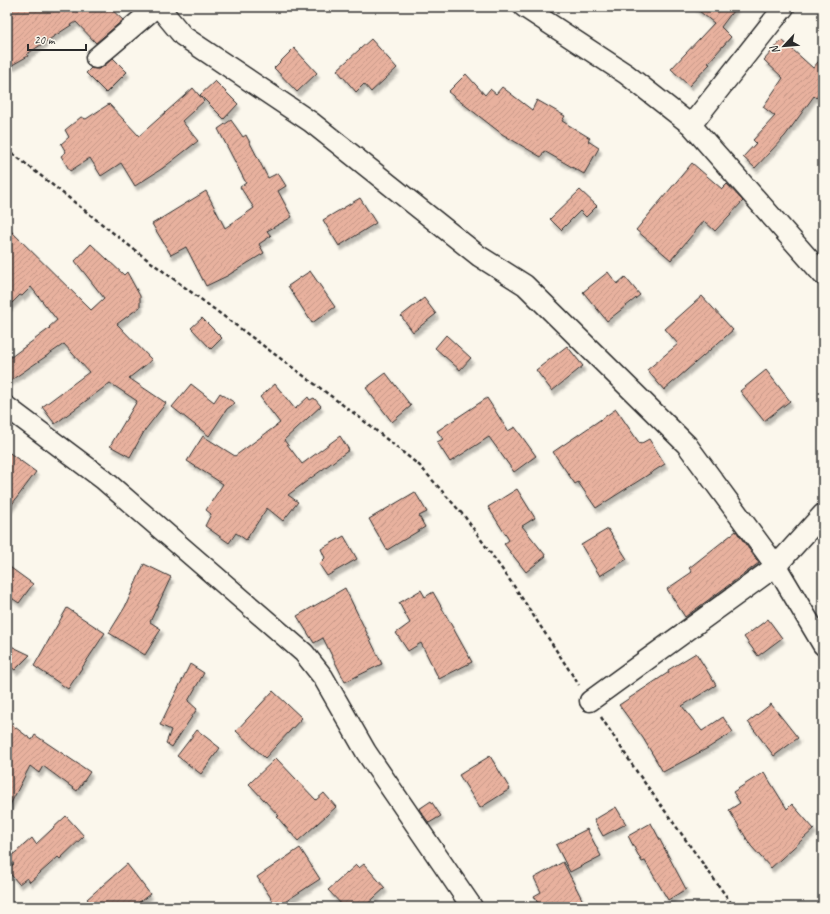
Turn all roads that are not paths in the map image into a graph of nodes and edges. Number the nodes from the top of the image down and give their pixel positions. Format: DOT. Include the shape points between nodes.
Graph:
graph roads {
  1 [pos="157,7"];
  2 [pos="524,7"];
  3 [pos="784,7"];
  4 [pos="96,58"];
  5 [pos="691,125"];
  6 [pos="823,274"];
  7 [pos="7,407"];
  8 [pos="823,514"];
  9 [pos="776,566"];
  10 [pos="823,645"];
  11 [pos="590,701"];
  12 [pos="472,907"];
  1 -- 4 [label="street"];
  1 -- 9 [label="street" via="183,36 311,122 479,256 525,285 687,445"];
  2 -- 5 [label="street" via="626,74"];
  3 -- 5 [label="street"];
  5 -- 6 [label="street"];
  7 -- 12 [label="street" via="103,479 304,653 323,677 366,752"];
  8 -- 9 [label="street"];
  9 -- 10 [label="street"];
  9 -- 11 [label="street"];
}
